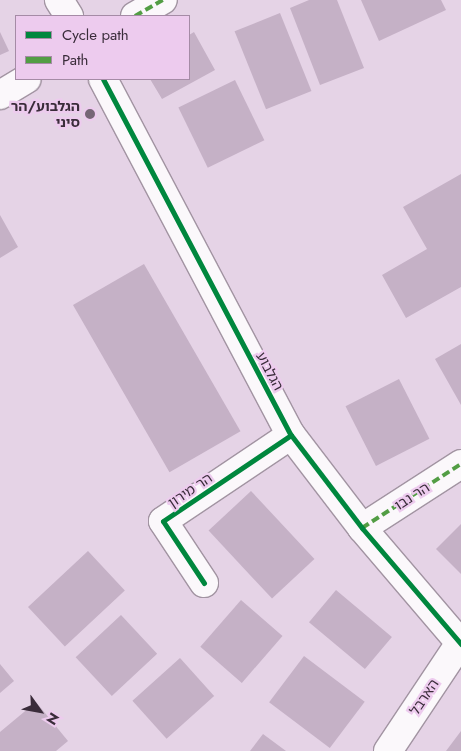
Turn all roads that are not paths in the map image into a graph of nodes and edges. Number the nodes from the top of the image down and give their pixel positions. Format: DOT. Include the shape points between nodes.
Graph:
graph roads {
  1 [pos="59,0"];
  2 [pos="163,0"];
  3 [pos="68,15"];
  4 [pos="136,15"];
  5 [pos="26,80"];
  6 [pos="104,80"];
  7 [pos="0,95"];
  8 [pos="292,435"];
  9 [pos="461,464"];
  10 [pos="362,528"];
  11 [pos="204,583"];
  12 [pos="460,644"];
  13 [pos="388,751"];
  1 -- 3 [label="street"];
  2 -- 4 [label="street"];
  5 -- 7 [label="street"];
  6 -- 8 [label="street, הגלבוע"];
  8 -- 10 [label="street, הגלבוע"];
  8 -- 11 [label="street, הר מירון" via="163,522"];
  9 -- 10 [label="street, הר נבו"];
  10 -- 12 [label="street, הגלבוע"];
  12 -- 13 [label="street, הארבל"];
}
